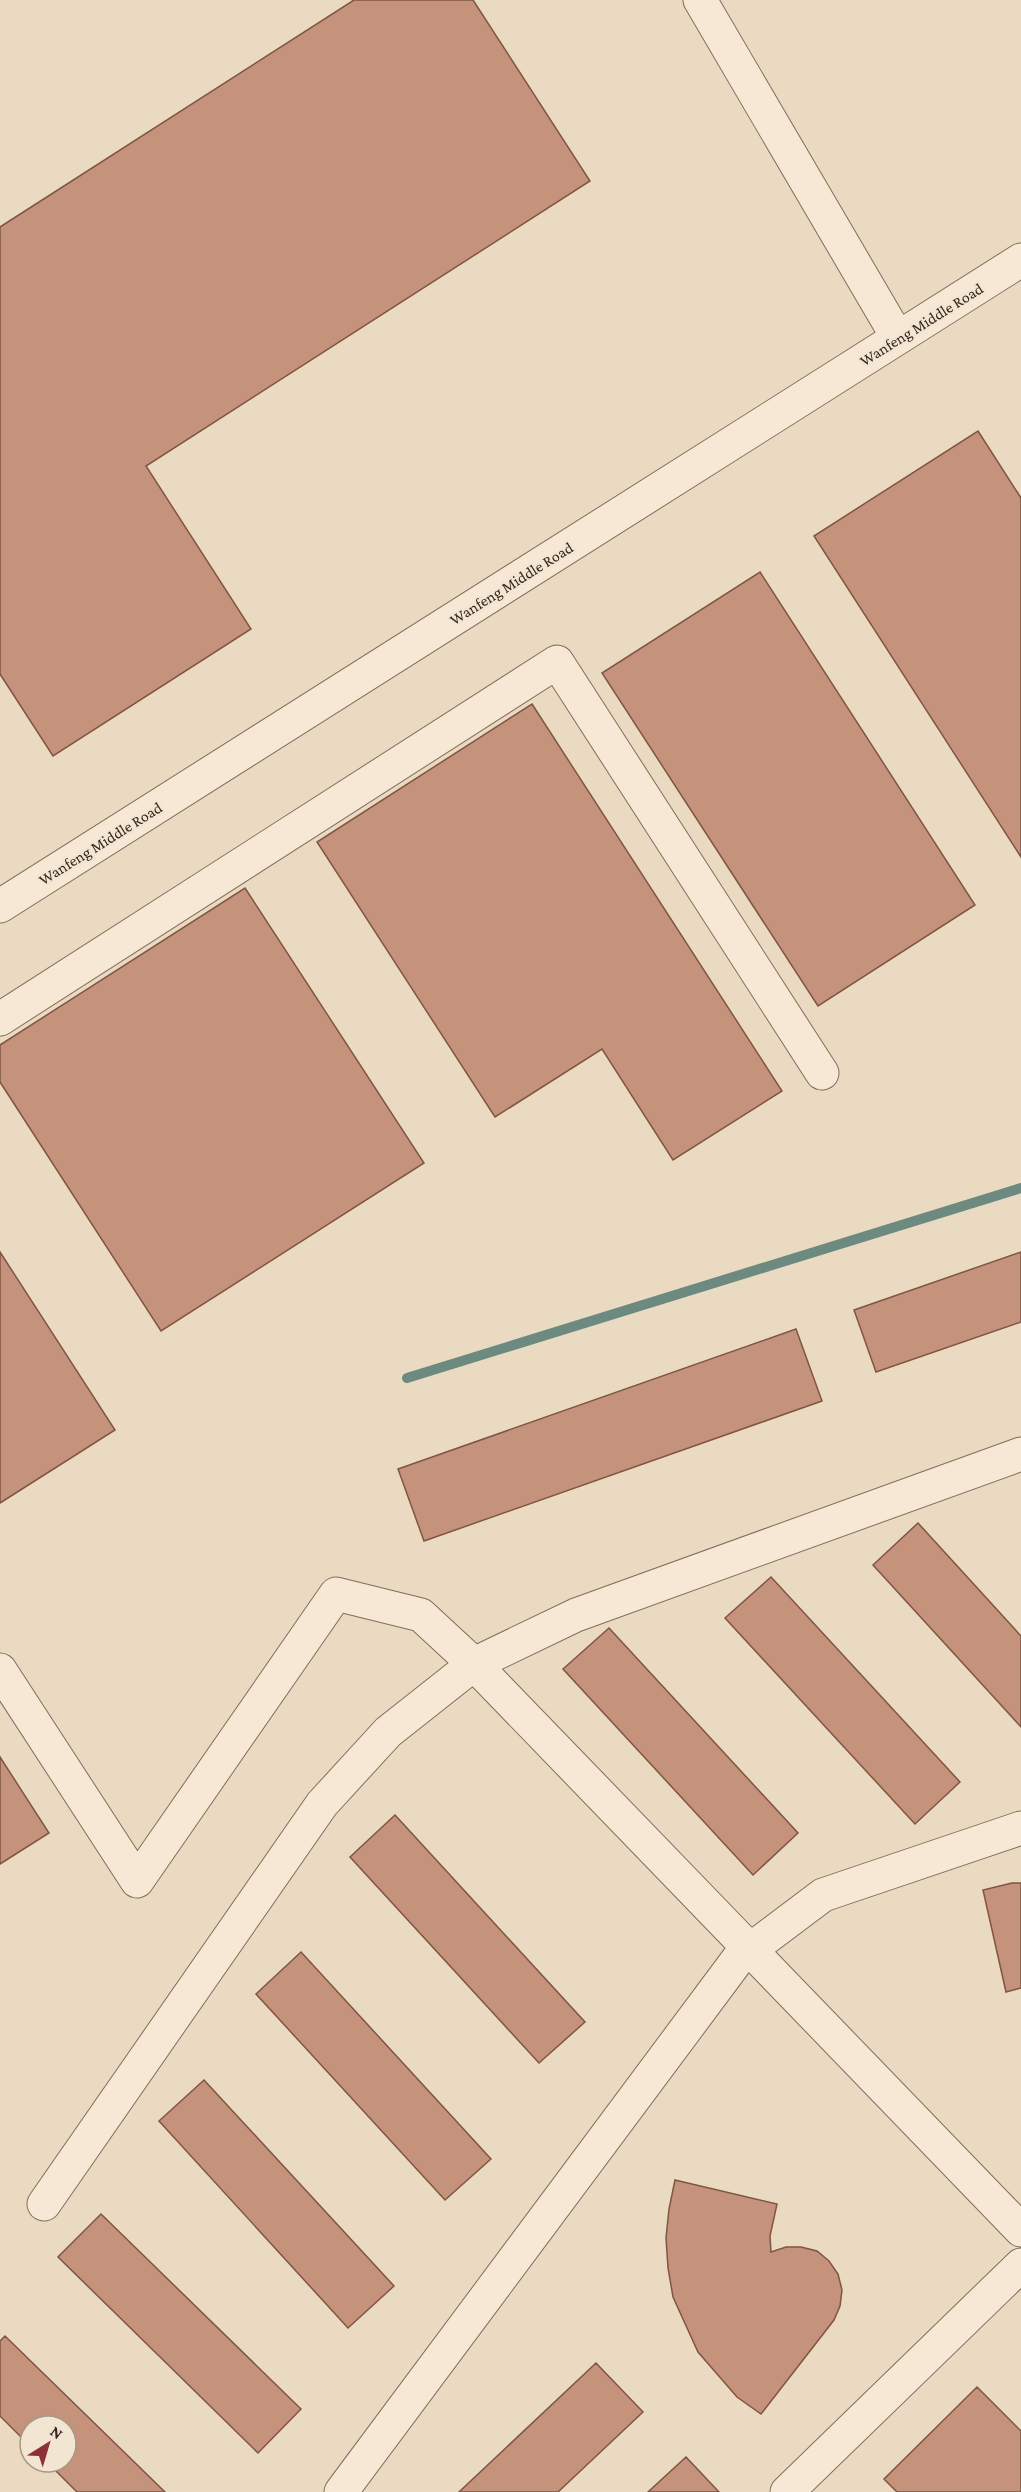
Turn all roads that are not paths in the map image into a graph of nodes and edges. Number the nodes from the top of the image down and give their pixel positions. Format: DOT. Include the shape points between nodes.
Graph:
graph roads {
  1 [pos="700,0"];
  2 [pos="1021,261"];
  3 [pos="898,338"];
  4 [pos="0,906"];
  5 [pos="0,1019"];
  6 [pos="822,1073"];
  7 [pos="1021,1454"];
  8 [pos="474,1664"];
  9 [pos="0,1670"];
  10 [pos="1021,1828"];
  11 [pos="750,1949"];
  12 [pos="44,2204"];
  13 [pos="1021,2229"];
  14 [pos="1021,2265"];
  15 [pos="341,2492"];
  16 [pos="788,2492"];
  1 -- 3 [label="street"];
  2 -- 3 [label="street, Wanfeng Middle Road"];
  3 -- 4 [label="street, Wanfeng Middle Road"];
  5 -- 6 [label="street" via="557,662"];
  7 -- 8 [label="street" via="576,1615"];
  8 -- 9 [label="street" via="421,1615 336,1594 137,1881"];
  8 -- 11 [label="street"];
  8 -- 12 [label="street" via="388,1732 322,1804"];
  10 -- 11 [label="street" via="823,1894"];
  11 -- 13 [label="street"];
  11 -- 15 [label="street" via="738,1959"];
  14 -- 16 [label="street"];
}
